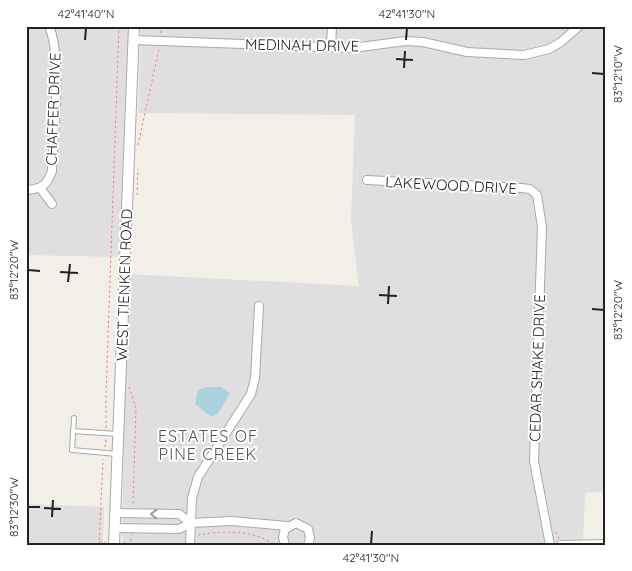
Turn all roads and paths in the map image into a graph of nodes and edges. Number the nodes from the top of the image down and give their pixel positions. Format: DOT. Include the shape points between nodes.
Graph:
graph roads {
  1 [pos="49,26"];
  2 [pos="119,26"];
  3 [pos="134,26"];
  4 [pos="160,26"];
  5 [pos="332,26"];
  6 [pos="579,26"];
  7 [pos="134,40"];
  8 [pos="160,41"];
  9 [pos="331,47"];
  10 [pos="138,149"];
  11 [pos="138,163"];
  12 [pos="367,180"];
  13 [pos="41,189"];
  14 [pos="26,190"];
  15 [pos="534,192"];
  16 [pos="137,196"];
  17 [pos="52,204"];
  18 [pos="259,306"];
  19 [pos="129,386"];
  20 [pos="74,418"];
  21 [pos="73,431"];
  22 [pos="106,433"];
  23 [pos="118,434"];
  24 [pos="104,453"];
  25 [pos="117,454"];
  26 [pos="115,513"];
  27 [pos="132,514"];
  28 [pos="190,523"];
  29 [pos="268,525"];
  30 [pos="287,526"];
  31 [pos="115,528"];
  32 [pos="133,532"];
  33 [pos="190,536"];
  34 [pos="284,541"];
  35 [pos="309,541"];
  36 [pos="114,544"];
  37 [pos="131,544"];
  38 [pos="606,544"];
  39 [pos="99,545"];
  40 [pos="190,545"];
  41 [pos="274,545"];
  42 [pos="318,545"];
  43 [pos="550,545"];
  44 [pos="561,545"];
  1 -- 13 [label="street, CHAFFER DRIVE" via="56,59 52,171 49,181"];
  2 -- 22 [label="path"];
  3 -- 7 [label="street, WEST TIENKEN ROAD"];
  4 -- 8 [label="path"];
  5 -- 9 [label="street"];
  6 -- 9 [label="street, MEDINAH DRIVE" via="549,49 524,54 467,52 406,41 363,47"];
  7 -- 8 [label="street, MEDINAH DRIVE"];
  7 -- 23 [label="street, WEST TIENKEN ROAD"];
  8 -- 9 [label="street, MEDINAH DRIVE"];
  8 -- 10 [label="path"];
  11 -- 16 [label="path"];
  12 -- 15 [label="street, LAKEWOOD DRIVE" via="521,188"];
  13 -- 14 [label="street"];
  13 -- 17 [label="street"];
  15 -- 43 [label="street, CEDAR SHAKE DRIVE" via="540,202 542,227 534,461"];
  18 -- 28 [label="street" via="255,378 251,394 198,477"];
  19 -- 27 [label="path" via="136,408"];
  20 -- 21 [label="lane"];
  21 -- 22 [label="lane"];
  21 -- 24 [label="lane" via="72,450"];
  22 -- 23 [label="lane"];
  22 -- 24 [label="path"];
  23 -- 25 [label="street, WEST TIENKEN ROAD"];
  24 -- 25 [label="lane"];
  24 -- 39 [label="path"];
  25 -- 26 [label="street, WEST TIENKEN ROAD"];
  26 -- 27 [label="street"];
  26 -- 31 [label="street, WEST TIENKEN ROAD"];
  28 -- 27 [label="street, one-way" via="179,514"];
  28 -- 29 [label="street" via="232,521"];
  28 -- 32 [label="street" via="179,529"];
  28 -- 33 [label="street"];
  29 -- 30 [label="street"];
  29 -- 34 [label="street"];
  30 -- 34 [label="street"];
  30 -- 35 [label="street" via="301,523 308,529"];
  31 -- 32 [label="street"];
  31 -- 36 [label="street, WEST TIENKEN ROAD"];
  32 -- 37 [label="path"];
  33 -- 40 [label="street"];
  33 -- 41 [label="path" via="249,534"];
  35 -- 42 [label="street"];
  36 -- 37 [label="path"];
  38 -- 44 [label="street"];
}
